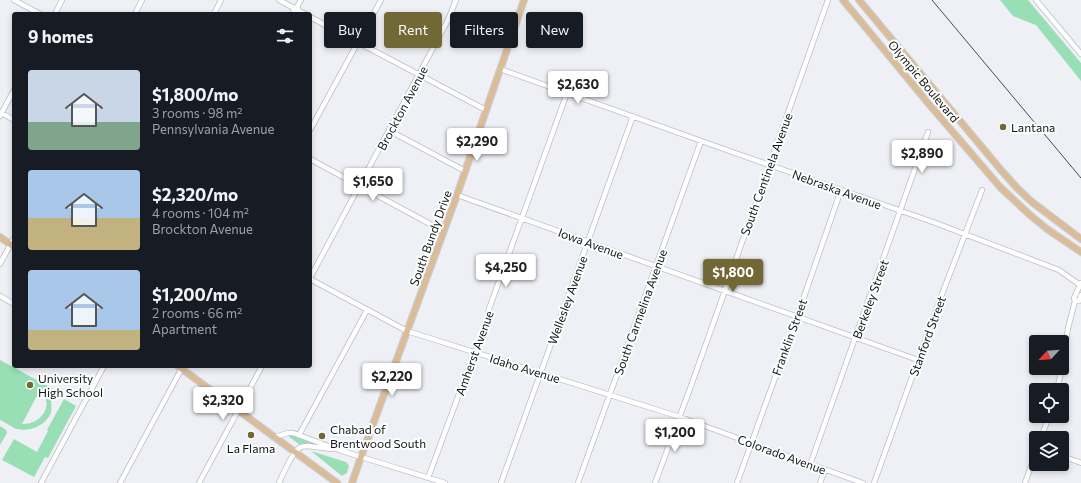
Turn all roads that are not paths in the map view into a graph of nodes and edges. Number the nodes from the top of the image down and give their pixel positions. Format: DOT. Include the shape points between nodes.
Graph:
graph roads {
  1 [pos="14,0"];
  2 [pos="62,0"];
  3 [pos="142,0"];
  4 [pos="222,0"];
  5 [pos="279,0"];
  6 [pos="301,0"];
  7 [pos="381,0"];
  8 [pos="456,0"];
  9 [pos="524,0"];
  10 [pos="828,0"];
  11 [pos="843,0"];
  12 [pos="859,0"];
  13 [pos="1036,0"];
  14 [pos="296,10"];
  15 [pos="36,12"];
  16 [pos="56,12"];
  17 [pos="136,12"];
  18 [pos="215,12"];
  19 [pos="374,12"];
  20 [pos="312,18"];
  21 [pos="324,24"];
  22 [pos="355,48"];
  23 [pos="369,48"];
  24 [pos="1081,54"];
  25 [pos="500,68"];
  26 [pos="419,75"];
  27 [pos="567,92"];
  28 [pos="12,94"];
  29 [pos="486,110"];
  30 [pos="1,114"];
  31 [pos="633,116"];
  32 [pos="12,119"];
  33 [pos="312,126"];
  34 [pos="390,131"];
  35 [pos="928,132"];
  36 [pos="702,141"];
  37 [pos="312,160"];
  38 [pos="770,164"];
  39 [pos="465,171"];
  40 [pos="360,186"];
  41 [pos="841,190"];
  42 [pos="982,190"];
  43 [pos="457,195"];
  44 [pos="901,211"];
  45 [pos="522,218"];
  46 [pos="443,231"];
  47 [pos="964,235"];
  48 [pos="0,237"];
  49 [pos="1081,239"];
  50 [pos="588,242"];
  51 [pos="12,246"];
  52 [pos="1081,252"];
  53 [pos="0,264"];
  54 [pos="656,266"];
  55 [pos="312,274"];
  56 [pos="312,279"];
  57 [pos="1080,284"];
  58 [pos="725,291"];
  59 [pos="1081,295"];
  60 [pos="0,296"];
  61 [pos="1075,301"];
  62 [pos="12,303"];
  63 [pos="367,310"];
  64 [pos="797,316"];
  65 [pos="407,331"];
  66 [pos="1067,335"];
  67 [pos="856,338"];
  68 [pos="475,352"];
  69 [pos="918,360"];
  70 [pos="103,368"];
  71 [pos="180,368"];
  72 [pos="182,368"];
  73 [pos="261,368"];
  74 [pos="540,373"];
  75 [pos="610,395"];
  76 [pos="238,411"];
  77 [pos="680,417"];
  78 [pos="299,435"];
  79 [pos="275,437"];
  80 [pos="751,444"];
  81 [pos="342,451"];
  82 [pos="295,452"];
  83 [pos="361,457"];
  84 [pos="1069,459"];
  85 [pos="1081,463"];
  86 [pos="810,464"];
  87 [pos="825,470"];
  88 [pos="1029,471"];
  89 [pos="428,478"];
  90 [pos="41,483"];
  91 [pos="120,483"];
  92 [pos="199,483"];
  93 [pos="279,483"];
  94 [pos="338,483"];
  95 [pos="352,483"];
  96 [pos="445,483"];
  97 [pos="501,483"];
  98 [pos="578,483"];
  99 [pos="655,483"];
  100 [pos="737,483"];
  101 [pos="820,483"];
  102 [pos="863,483"];
  103 [pos="874,483"];
  104 [pos="1025,483"];
  1 -- 15 [label="street"];
  2 -- 16 [label="street"];
  3 -- 17 [label="street"];
  4 -- 18 [label="street"];
  5 -- 14 [label="street"];
  6 -- 14 [label="street"];
  7 -- 19 [label="street"];
  8 -- 26 [label="street, Brockton Avenue"];
  9 -- 25 [label="main road, South Bundy Drive"];
  10 -- 38 [label="street, South Centinela Avenue"];
  11 -- 52 [label="main road, Olympic Boulevard" via="1000,187 1047,229"];
  12 -- 49 [label="main road, Olympic Boulevard" via="1017,188"];
  13 -- 24 [label="street"];
  20 -- 21 [label="street"];
  22 -- 33 [label="street"];
  23 -- 26 [label="street"];
  25 -- 27 [label="street, Nebraska Avenue"];
  25 -- 29 [label="main road, South Bundy Drive"];
  26 -- 29 [label="street"];
  26 -- 34 [label="street, Brockton Avenue"];
  27 -- 31 [label="street, Nebraska Avenue"];
  27 -- 45 [label="street, Amherst Avenue"];
  28 -- 30 [label="street"];
  29 -- 39 [label="main road, South Bundy Drive"];
  30 -- 32 [label="street"];
  31 -- 36 [label="street, Nebraska Avenue"];
  31 -- 50 [label="street, Wellesley Avenue"];
  34 -- 39 [label="street"];
  34 -- 40 [label="street, Brockton Avenue"];
  35 -- 44 [label="street, Berkeley Street"];
  36 -- 38 [label="street, Nebraska Avenue"];
  36 -- 54 [label="street, South Carmelina Avenue"];
  37 -- 40 [label="street"];
  38 -- 41 [label="street, Nebraska Avenue"];
  38 -- 58 [label="street, South Centinela Avenue"];
  39 -- 43 [label="main road, South Bundy Drive"];
  40 -- 46 [label="street"];
  40 -- 55 [label="street, Brockton Avenue"];
  41 -- 44 [label="street, Nebraska Avenue"];
  41 -- 64 [label="street, Franklin Street"];
  42 -- 47 [label="street, Stanford Street"];
  43 -- 45 [label="street, Iowa Avenue"];
  43 -- 46 [label="main road, South Bundy Drive"];
  44 -- 47 [label="street, Nebraska Avenue"];
  44 -- 67 [label="street, Berkeley Street"];
  45 -- 50 [label="street, Iowa Avenue"];
  45 -- 68 [label="street, Amherst Avenue"];
  46 -- 65 [label="main road, South Bundy Drive"];
  47 -- 57 [label="street, Nebraska Avenue" via="1059,270"];
  47 -- 69 [label="street, Stanford Street"];
  48 -- 51 [label="main road"];
  50 -- 54 [label="street, Iowa Avenue"];
  50 -- 74 [label="street, Wellesley Avenue"];
  51 -- 53 [label="street"];
  54 -- 58 [label="street, Iowa Avenue"];
  54 -- 75 [label="street, South Carmelina Avenue"];
  56 -- 63 [label="street, Idaho Avenue"];
  57 -- 61 [label="street"];
  58 -- 64 [label="street, Iowa Avenue"];
  58 -- 77 [label="street, South Centinela Avenue"];
  59 -- 61 [label="street"];
  60 -- 62 [label="street"];
  61 -- 66 [label="street"];
  63 -- 65 [label="street, Idaho Avenue"];
  63 -- 78 [label="street"];
  64 -- 67 [label="street, Iowa Avenue"];
  64 -- 80 [label="street, Franklin Street"];
  65 -- 68 [label="street, Idaho Avenue"];
  65 -- 83 [label="main road, South Bundy Drive"];
  67 -- 69 [label="street, Iowa Avenue"];
  67 -- 86 [label="street, Berkeley Street"];
  68 -- 74 [label="street, Idaho Avenue"];
  68 -- 89 [label="street, Amherst Avenue"];
  69 -- 103 [label="street, Stanford Street"];
  70 -- 90 [label="street"];
  71 -- 91 [label="street"];
  72 -- 76 [label="main road"];
  73 -- 76 [label="street"];
  74 -- 75 [label="street, Idaho Avenue"];
  74 -- 97 [label="street, Wellesley Avenue"];
  75 -- 77 [label="street, Idaho Avenue"];
  75 -- 98 [label="street, South Carmelina Avenue"];
  76 -- 79 [label="main road"];
  76 -- 92 [label="street"];
  77 -- 80 [label="street, Colorado Avenue"];
  77 -- 99 [label="street, South Centinela Avenue"];
  78 -- 79 [label="street" via="288,433"];
  78 -- 81 [label="street"];
  79 -- 82 [label="main road"];
  80 -- 86 [label="street, Colorado Avenue"];
  80 -- 100 [label="street, Franklin Street"];
  81 -- 82 [label="street" via="304,446"];
  81 -- 83 [label="street"];
  82 -- 93 [label="street"];
  82 -- 94 [label="main road"];
  83 -- 89 [label="street"];
  83 -- 95 [label="main road, South Bundy Drive"];
  84 -- 85 [label="street"];
  86 -- 87 [label="street, Colorado Avenue"];
  87 -- 101 [label="street"];
  87 -- 102 [label="street, Colorado Avenue"];
  88 -- 104 [label="street"];
  89 -- 96 [label="street"];
}
